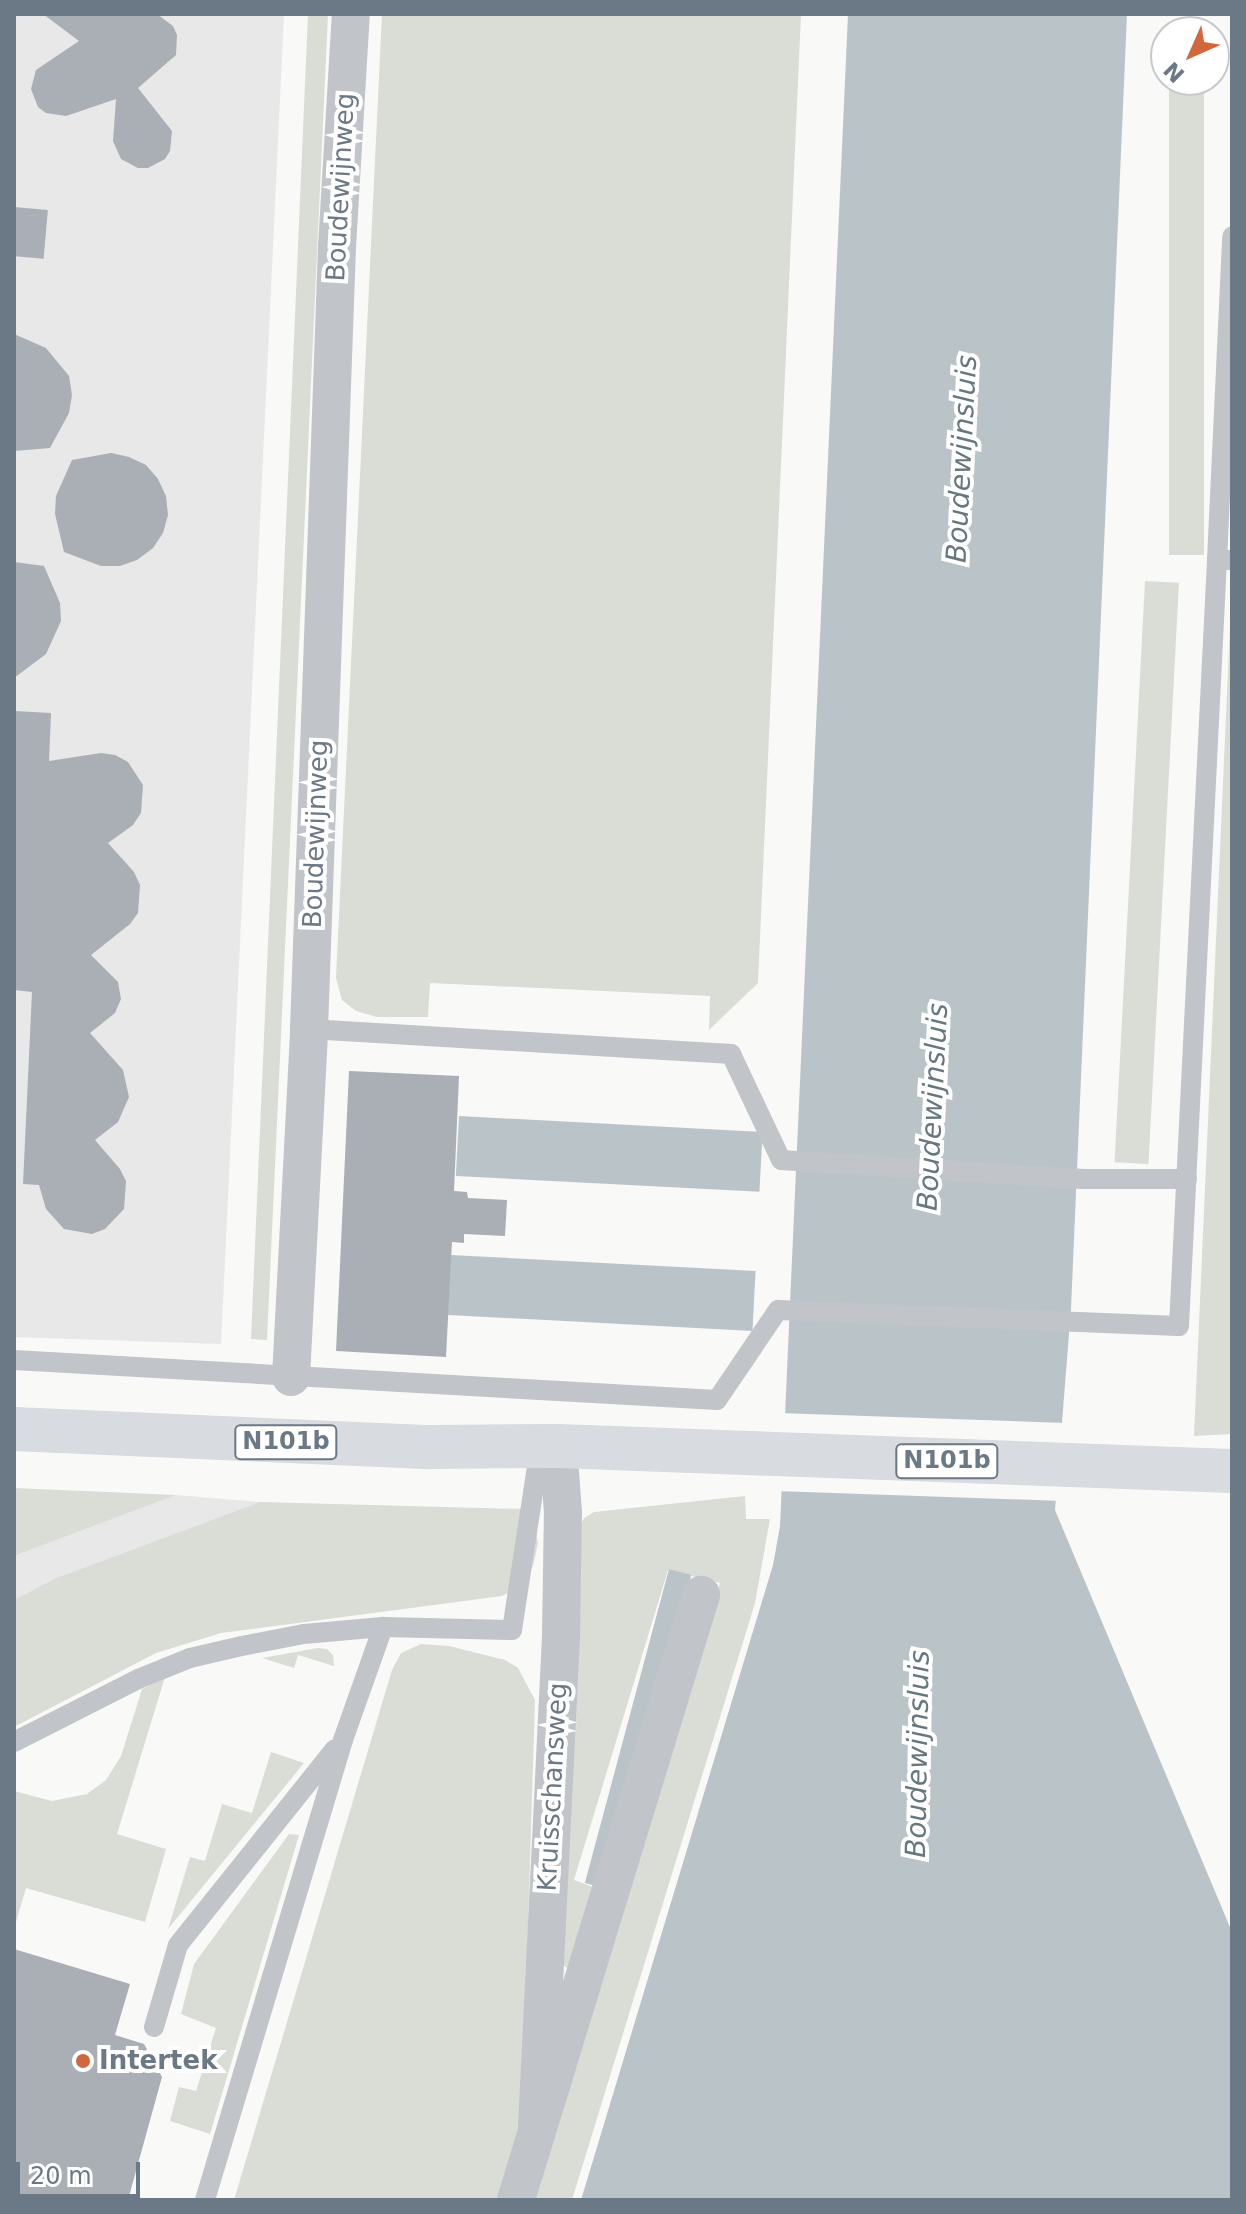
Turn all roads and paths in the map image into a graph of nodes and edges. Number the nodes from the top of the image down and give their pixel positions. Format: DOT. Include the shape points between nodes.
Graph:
graph roads {
  1 [pos="351,14"];
  2 [pos="1232,236"];
  3 [pos="1225,560"];
  4 [pos="309,1029"];
  5 [pos="1187,1179"];
  6 [pos="14,1360"];
  7 [pos="291,1377"];
  8 [pos="14,1429"];
  9 [pos="549,1446"];
  10 [pos="1232,1471"];
  11 [pos="701,1595"];
  12 [pos="383,1627"];
  13 [pos="343,1740"];
  14 [pos="14,1742"];
  15 [pos="154,2027"];
  16 [pos="537,2127"];
  17 [pos="205,2200"];
  18 [pos="516,2200"];
  1 -- 4 [label="street, Boudewijnweg" via="337,247"];
  2 -- 3 [label="lane"];
  3 -- 5 [label="lane"];
  4 -- 5 [label="lane" via="731,1054 781,1160 1083,1179"];
  4 -- 7 [label="street, Boudewijnweg"];
  5 -- 7 [label="lane" via="1179,1326 778,1310 717,1400"];
  6 -- 7 [label="lane"];
  8 -- 9 [label="main road, N101b" via="431,1447"];
  9 -- 10 [label="main road, N101b"];
  9 -- 12 [label="lane" via="512,1630"];
  9 -- 16 [label="street, Kruisschansweg" via="563,1512 561,1635"];
  11 -- 16 [label="street, Kruisschansweg"];
  12 -- 13 [label="lane"];
  12 -- 14 [label="lane" via="304,1634 190,1658"];
  13 -- 15 [label="lane" via="178,1945"];
  13 -- 17 [label="lane"];
  16 -- 18 [label="street, Kruisschansweg"];
}
